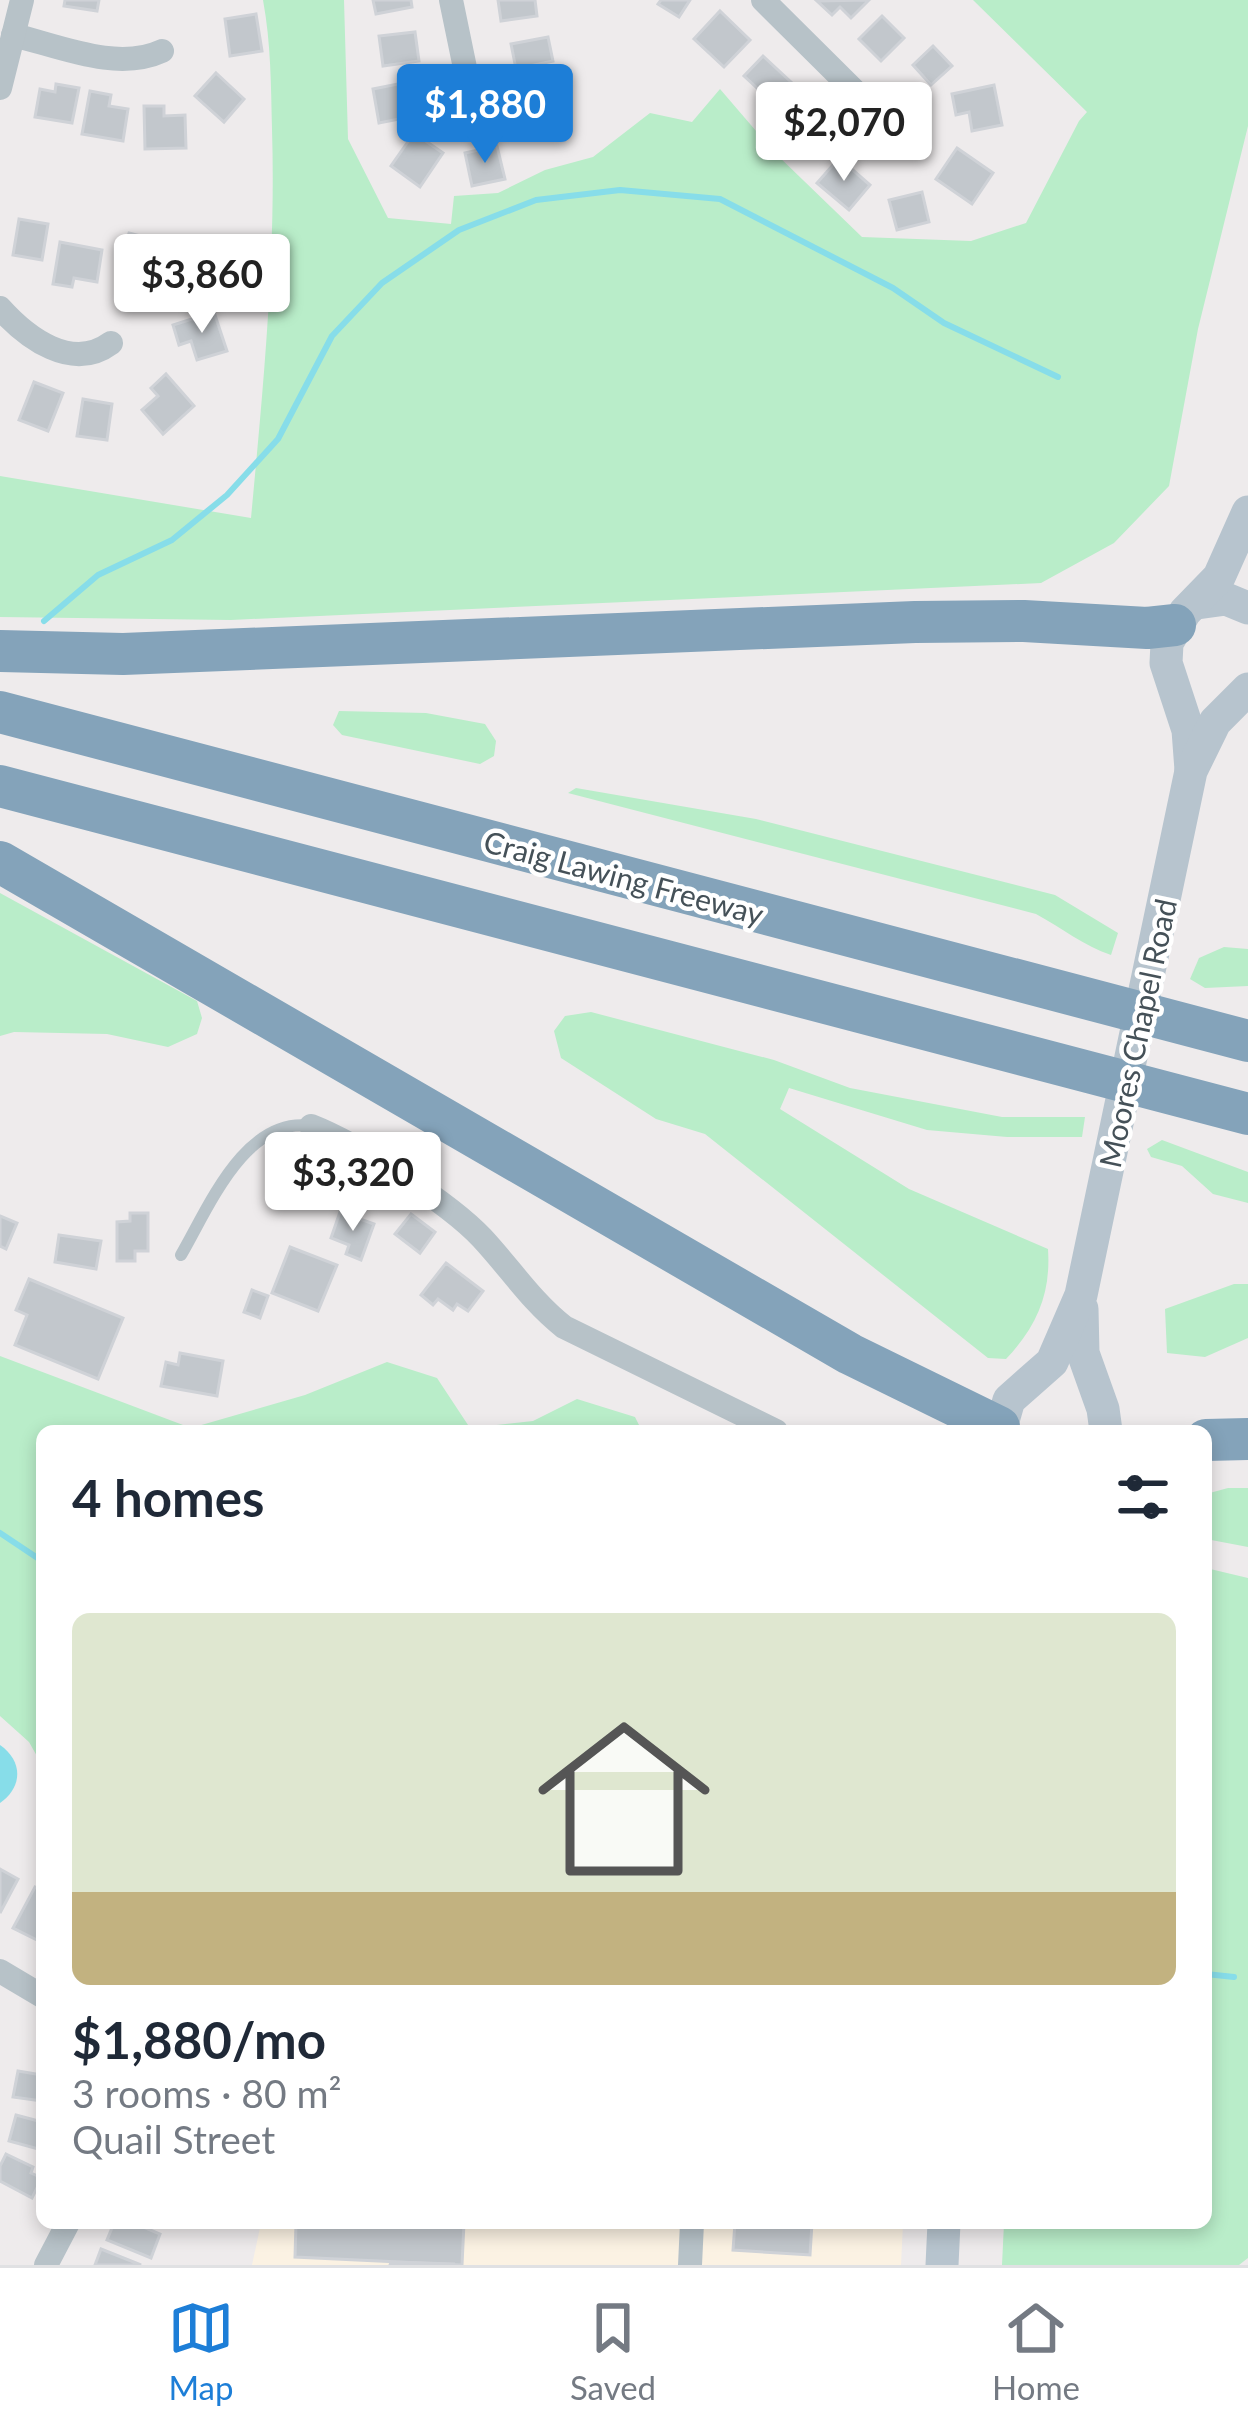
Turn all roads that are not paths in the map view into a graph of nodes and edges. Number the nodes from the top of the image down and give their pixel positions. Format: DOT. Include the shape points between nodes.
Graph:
graph roads {
  1 [pos="22,0"];
  2 [pos="451,0"];
  3 [pos="763,0"];
  4 [pos="13,35"];
  5 [pos="162,50"];
  6 [pos="0,88"];
  7 [pos="471,97"];
  8 [pos="893,129"];
  9 [pos="0,308"];
  10 [pos="111,344"];
  11 [pos="1245,522"];
  12 [pos="1248,578"];
  13 [pos="1248,608"];
  14 [pos="1186,614"];
  15 [pos="0,651"];
  16 [pos="1248,689"];
  17 [pos="0,712"];
  18 [pos="1191,771"];
  19 [pos="0,786"];
  20 [pos="0,862"];
  21 [pos="1248,1041"];
  22 [pos="1248,1114"];
  23 [pos="311,1126"];
  24 [pos="181,1255"];
  25 [pos="1082,1295"];
  26 [pos="764,1425"];
  27 [pos="992,1425"];
  28 [pos="1001,1425"];
  29 [pos="1105,1425"];
  30 [pos="1248,1438"];
  31 [pos="1212,1441"];
  32 [pos="0,1971"];
  33 [pos="36,1992"];
  34 [pos="65,2229"];
  35 [pos="692,2229"];
  36 [pos="944,2229"];
  37 [pos="961,2229"];
  38 [pos="46,2265"];
  39 [pos="690,2265"];
  40 [pos="942,2265"];
  41 [pos="959,2265"];
  1 -- 4 [label="street"];
  2 -- 7 [label="street"];
  3 -- 8 [label="street"];
  4 -- 5 [label="street" via="123,60"];
  4 -- 6 [label="street"];
  9 -- 10 [label="street" via="59,351 99,352"];
  11 -- 12 [label="main road"];
  11 -- 14 [label="main road" via="1219,578"];
  13 -- 14 [label="main road" via="1226,599"];
  14 -- 15 [label="highway" via="1147,628 915,622 123,654"];
  14 -- 18 [label="main road, Moores Chapel Road" via="1167,643 1166,663 1188,730"];
  16 -- 18 [label="main road, Moores Chapel Road" via="1215,722"];
  17 -- 21 [label="highway, Craig Lawing Freeway"];
  18 -- 25 [label="main road, Moores Chapel Road"];
  19 -- 22 [label="highway"];
  20 -- 27 [label="highway" via="850,1354"];
  23 -- 24 [label="lane" via="288,1126 252,1148"];
  23 -- 26 [label="street" via="472,1229 564,1327"];
  25 -- 28 [label="main road, Moores Chapel Road" via="1052,1362 1009,1400"];
  25 -- 29 [label="main road, Moores Chapel Road" via="1083,1353"];
  30 -- 31 [label="highway"];
  32 -- 33 [label="street"];
  34 -- 38 [label="street"];
  35 -- 39 [label="street"];
  36 -- 40 [label="main road"];
  37 -- 41 [label="main road"];
}
